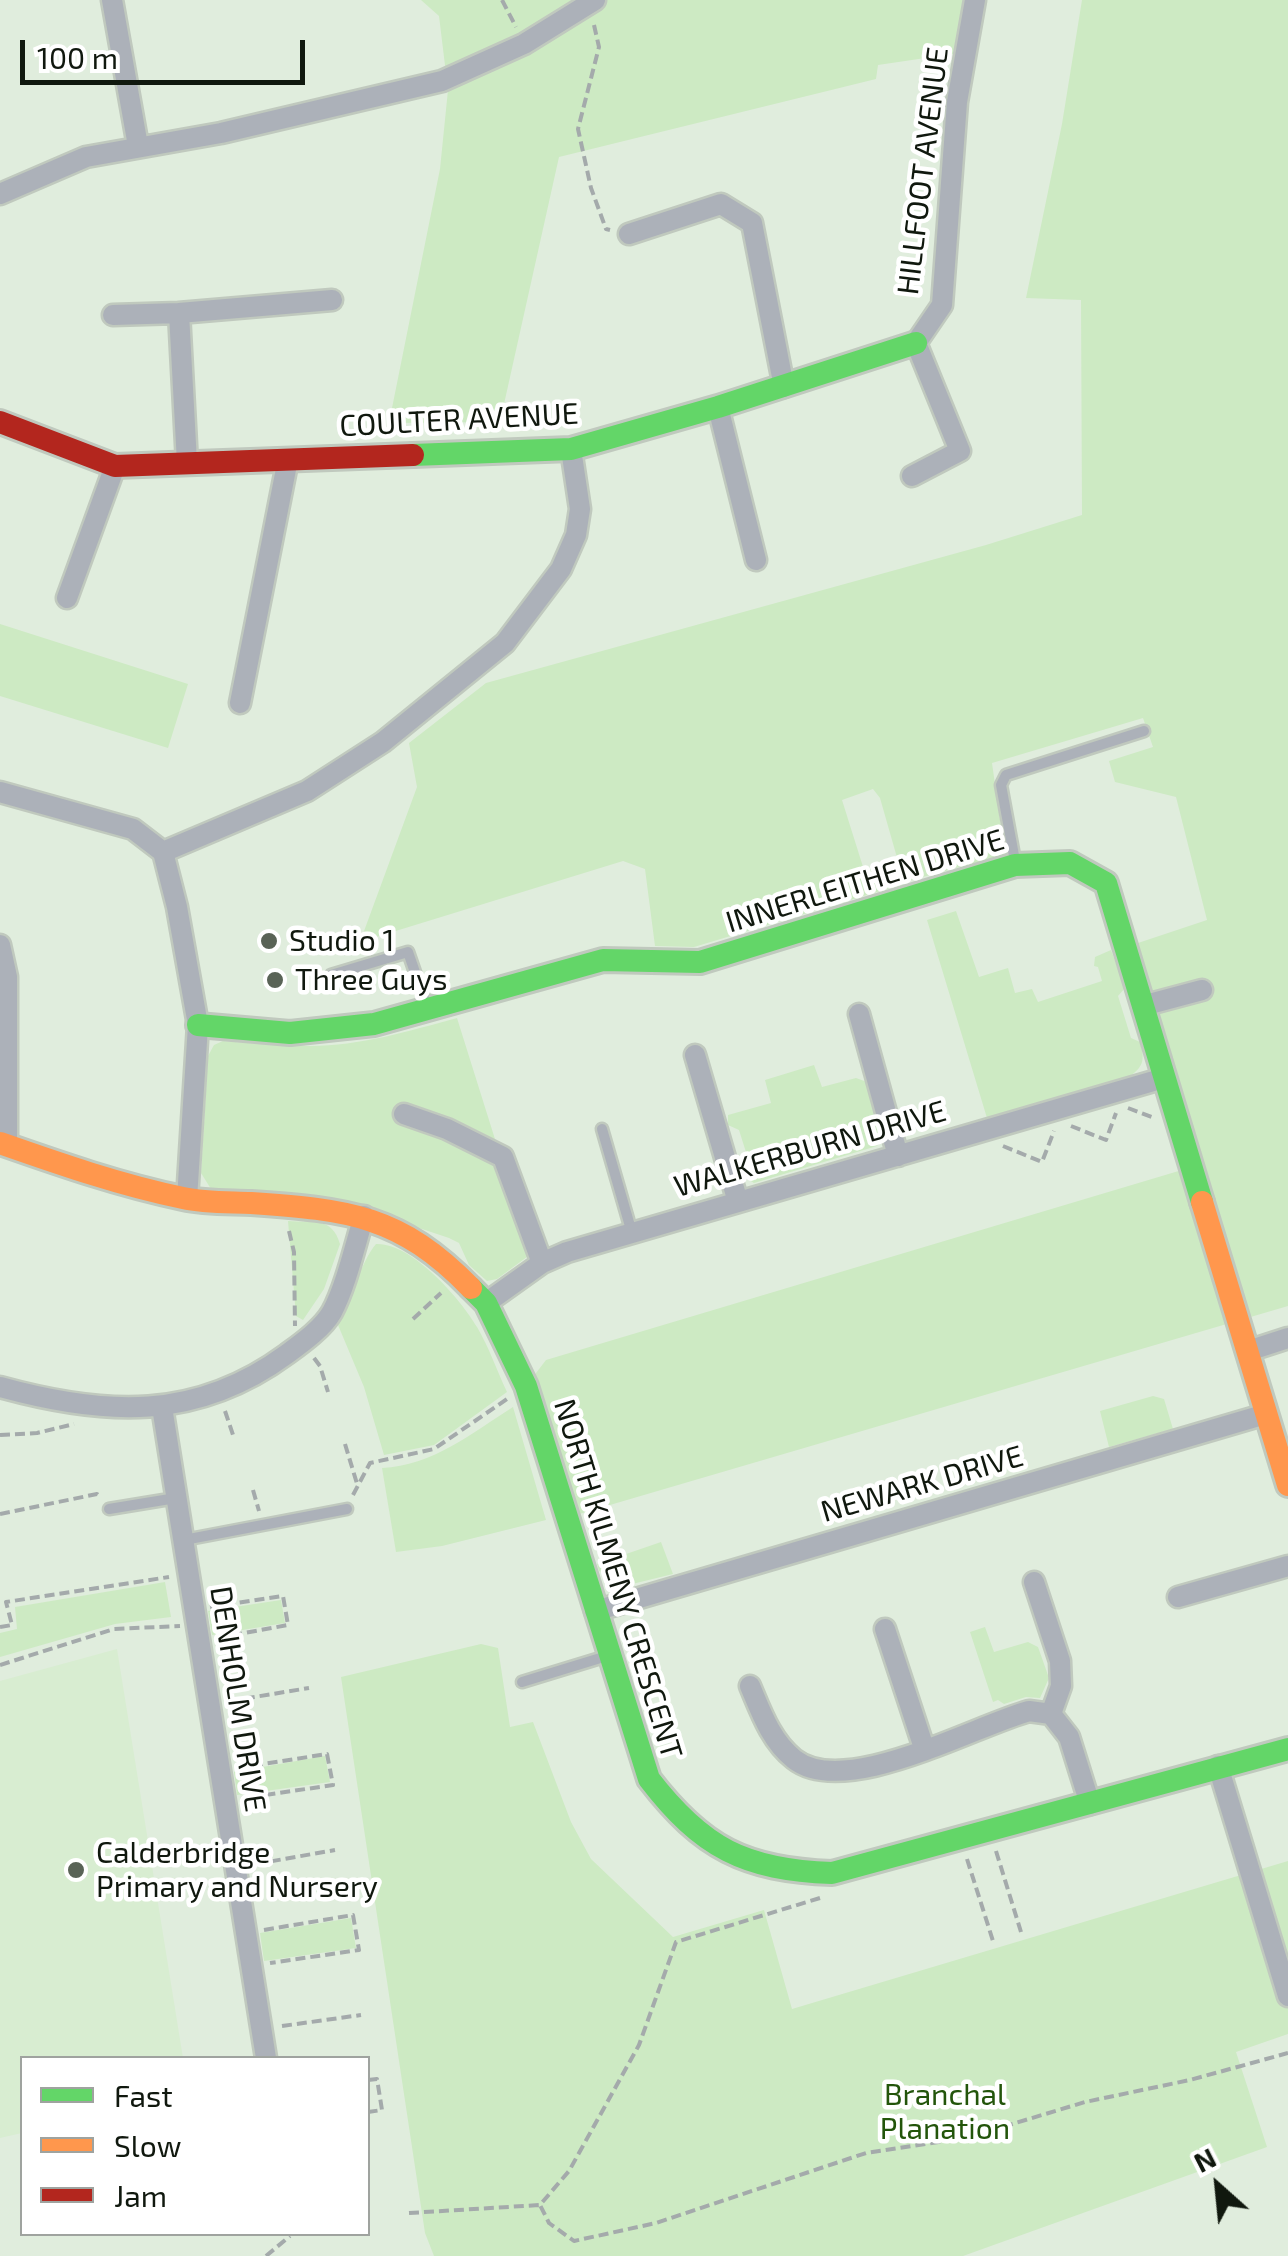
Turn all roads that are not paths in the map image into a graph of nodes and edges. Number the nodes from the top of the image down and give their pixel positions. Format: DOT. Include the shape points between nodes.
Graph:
graph roads {
  1 [pos="112,0"];
  2 [pos="975,0"];
  3 [pos="592,2"];
  4 [pos="138,146"];
  5 [pos="0,194"];
  6 [pos="629,234"];
  7 [pos="332,300"];
  8 [pos="180,313"];
  9 [pos="113,315"];
  10 [pos="916,343"];
  11 [pos="784,386"];
  12 [pos="718,408"];
  13 [pos="0,422"];
  14 [pos="571,449"];
  15 [pos="288,459"];
  16 [pos="187,463"];
  17 [pos="116,466"];
  18 [pos="912,476"];
  19 [pos="756,560"];
  20 [pos="67,598"];
  21 [pos="240,702"];
  22 [pos="1144,731"];
  23 [pos="0,792"];
  24 [pos="162,852"];
  25 [pos="1015,865"];
  26 [pos="0,945"];
  27 [pos="331,975"];
  28 [pos="1202,990"];
  29 [pos="1142,1006"];
  30 [pos="428,1009"];
  31 [pos="859,1014"];
  32 [pos="198,1025"];
  33 [pos="695,1054"];
  34 [pos="1164,1078"];
  35 [pos="404,1114"];
  36 [pos="602,1129"];
  37 [pos="4,1143"];
  38 [pos="898,1156"];
  39 [pos="187,1199"];
  40 [pos="738,1202"];
  41 [pos="364,1216"];
  42 [pos="632,1233"];
  43 [pos="542,1263"];
  44 [pos="486,1304"];
  45 [pos="1288,1338"];
  46 [pos="1248,1351"];
  47 [pos="0,1387"];
  48 [pos="162,1407"];
  49 [pos="1266,1414"];
  50 [pos="1288,1485"];
  51 [pos="177,1498"];
  52 [pos="110,1508"];
  53 [pos="347,1508"];
  54 [pos="184,1540"];
  55 [pos="1288,1566"];
  56 [pos="1034,1582"];
  57 [pos="1178,1597"];
  58 [pos="596,1611"];
  59 [pos="884,1629"];
  60 [pos="609,1655"];
  61 [pos="522,1682"];
  62 [pos="750,1686"];
  63 [pos="1050,1714"];
  64 [pos="924,1748"];
  65 [pos="1288,1749"];
  66 [pos="1218,1766"];
  67 [pos="1090,1804"];
  68 [pos="1288,1996"];
  69 [pos="266,2056"];
  1 -- 4 [label="street"];
  2 -- 10 [label="street, HILLFOOT AVENUE" via="957,102 942,305"];
  3 -- 4 [label="street" via="524,44 442,81 221,134"];
  4 -- 5 [label="street" via="86,157"];
  6 -- 11 [label="street" via="722,204 752,223"];
  7 -- 8 [label="street"];
  8 -- 9 [label="street"];
  8 -- 16 [label="street"];
  10 -- 11 [label="street, COULTER AVENUE"];
  10 -- 18 [label="street" via="960,451"];
  11 -- 12 [label="street, COULTER AVENUE"];
  12 -- 14 [label="street, COULTER AVENUE"];
  12 -- 19 [label="street"];
  13 -- 17 [label="street, COULTER AVENUE"];
  14 -- 15 [label="street, COULTER AVENUE"];
  14 -- 24 [label="street" via="580,509 576,536 562,569 505,644 384,742 307,791"];
  15 -- 16 [label="street, COULTER AVENUE"];
  15 -- 21 [label="street"];
  16 -- 17 [label="street, COULTER AVENUE"];
  17 -- 20 [label="street"];
  22 -- 25 [label="lane" via="1006,775 1001,786"];
  23 -- 24 [label="street" via="133,829"];
  24 -- 32 [label="street"];
  25 -- 29 [label="street, INNERLEITHEN DRIVE" via="1070,863 1106,883"];
  25 -- 30 [label="street, INNERLEITHEN DRIVE" via="700,962 603,960"];
  26 -- 37 [label="street" via="8,977"];
  27 -- 30 [label="lane" via="408,952"];
  28 -- 29 [label="street"];
  29 -- 34 [label="street, INNERLEITHEN DRIVE"];
  30 -- 32 [label="street, INNERLEITHEN DRIVE" via="374,1024 290,1033"];
  31 -- 38 [label="street"];
  32 -- 39 [label="street"];
  33 -- 40 [label="street"];
  34 -- 38 [label="street, WALKERBURN DRIVE"];
  34 -- 46 [label="street, INNERLEITHEN DRIVE"];
  35 -- 43 [label="street" via="502,1158"];
  36 -- 42 [label="lane"];
  37 -- 39 [label="street, NORTH KILMENY CRESCENT"];
  38 -- 40 [label="street, WALKERBURN DRIVE"];
  39 -- 41 [label="street, NORTH KILMENY CRESCENT"];
  40 -- 42 [label="street, WALKERBURN DRIVE"];
  41 -- 44 [label="street, NORTH KILMENY CRESCENT" via="416,1239"];
  41 -- 48 [label="street" via="332,1313 300,1344 254,1378"];
  42 -- 43 [label="street, WALKERBURN DRIVE"];
  43 -- 44 [label="street, WALKERBURN DRIVE"];
  44 -- 58 [label="street, NORTH KILMENY CRESCENT" via="526,1386"];
  45 -- 46 [label="street"];
  46 -- 49 [label="street, INNERLEITHEN DRIVE"];
  47 -- 48 [label="street" via="72,1404"];
  48 -- 51 [label="street, DENHOLM DRIVE"];
  49 -- 50 [label="street, INNERLEITHEN DRIVE"];
  49 -- 58 [label="street, NEWARK DRIVE"];
  51 -- 52 [label="lane"];
  51 -- 54 [label="street, DENHOLM DRIVE"];
  53 -- 54 [label="lane"];
  54 -- 69 [label="street, DENHOLM DRIVE"];
  55 -- 57 [label="street"];
  56 -- 63 [label="street" via="1060,1661 1061,1686"];
  58 -- 60 [label="street, NORTH KILMENY CRESCENT"];
  59 -- 64 [label="street"];
  60 -- 61 [label="lane"];
  60 -- 67 [label="street, NORTH KILMENY CRESCENT" via="649,1780 717,1850 765,1868 832,1872"];
  62 -- 64 [label="street" via="779,1743 812,1769 872,1768"];
  63 -- 64 [label="street" via="1029,1711"];
  63 -- 67 [label="street" via="1069,1737"];
  65 -- 66 [label="street, NORTH KILMENY CRESCENT"];
  66 -- 67 [label="street, NORTH KILMENY CRESCENT"];
  66 -- 68 [label="street"];
}
